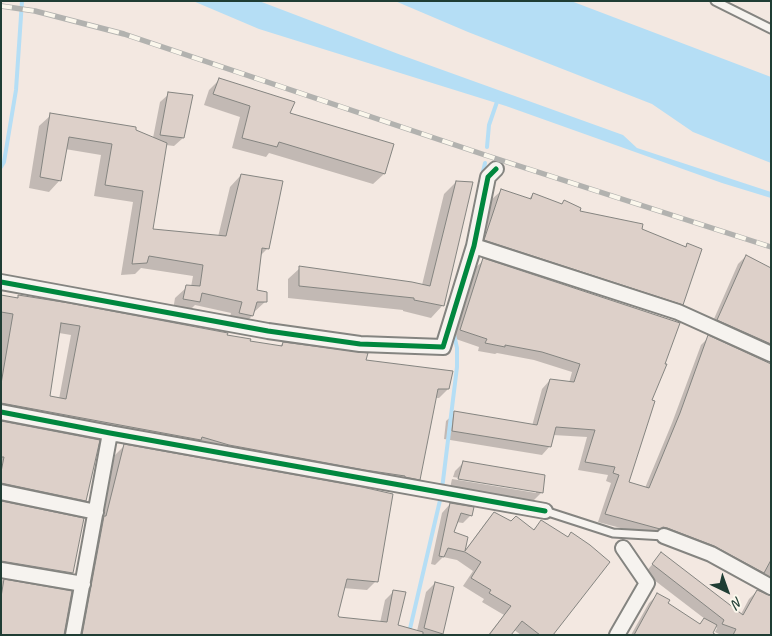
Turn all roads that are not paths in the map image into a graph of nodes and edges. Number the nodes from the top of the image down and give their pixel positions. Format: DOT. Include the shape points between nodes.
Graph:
graph roads {
  1 [pos="715,1"];
  2 [pos="771,29"];
  3 [pos="496,169"];
  4 [pos="474,246"];
  5 [pos="1,282"];
  6 [pos="771,354"];
  7 [pos="1,412"];
  8 [pos="110,434"];
  9 [pos="1,492"];
  10 [pos="544,511"];
  11 [pos="96,512"];
  12 [pos="613,533"];
  13 [pos="664,536"];
  14 [pos="623,548"];
  15 [pos="1,570"];
  16 [pos="83,584"];
  17 [pos="771,587"];
  18 [pos="74,635"];
  19 [pos="616,635"];
  1 -- 2 [label="lane"];
  3 -- 4 [label="street" via="488,177"];
  4 -- 5 [label="street" via="443,347 360,344 268,331"];
  4 -- 6 [label="street" via="678,312"];
  7 -- 8 [label="street"];
  8 -- 10 [label="street"];
  8 -- 11 [label="street"];
  9 -- 11 [label="street"];
  10 -- 12 [label="lane"];
  11 -- 16 [label="street"];
  12 -- 13 [label="lane"];
  12 -- 14 [label="lane"];
  13 -- 17 [label="street" via="711,554"];
  14 -- 19 [label="street" via="647,583"];
  15 -- 16 [label="street"];
  16 -- 18 [label="street"];
}
